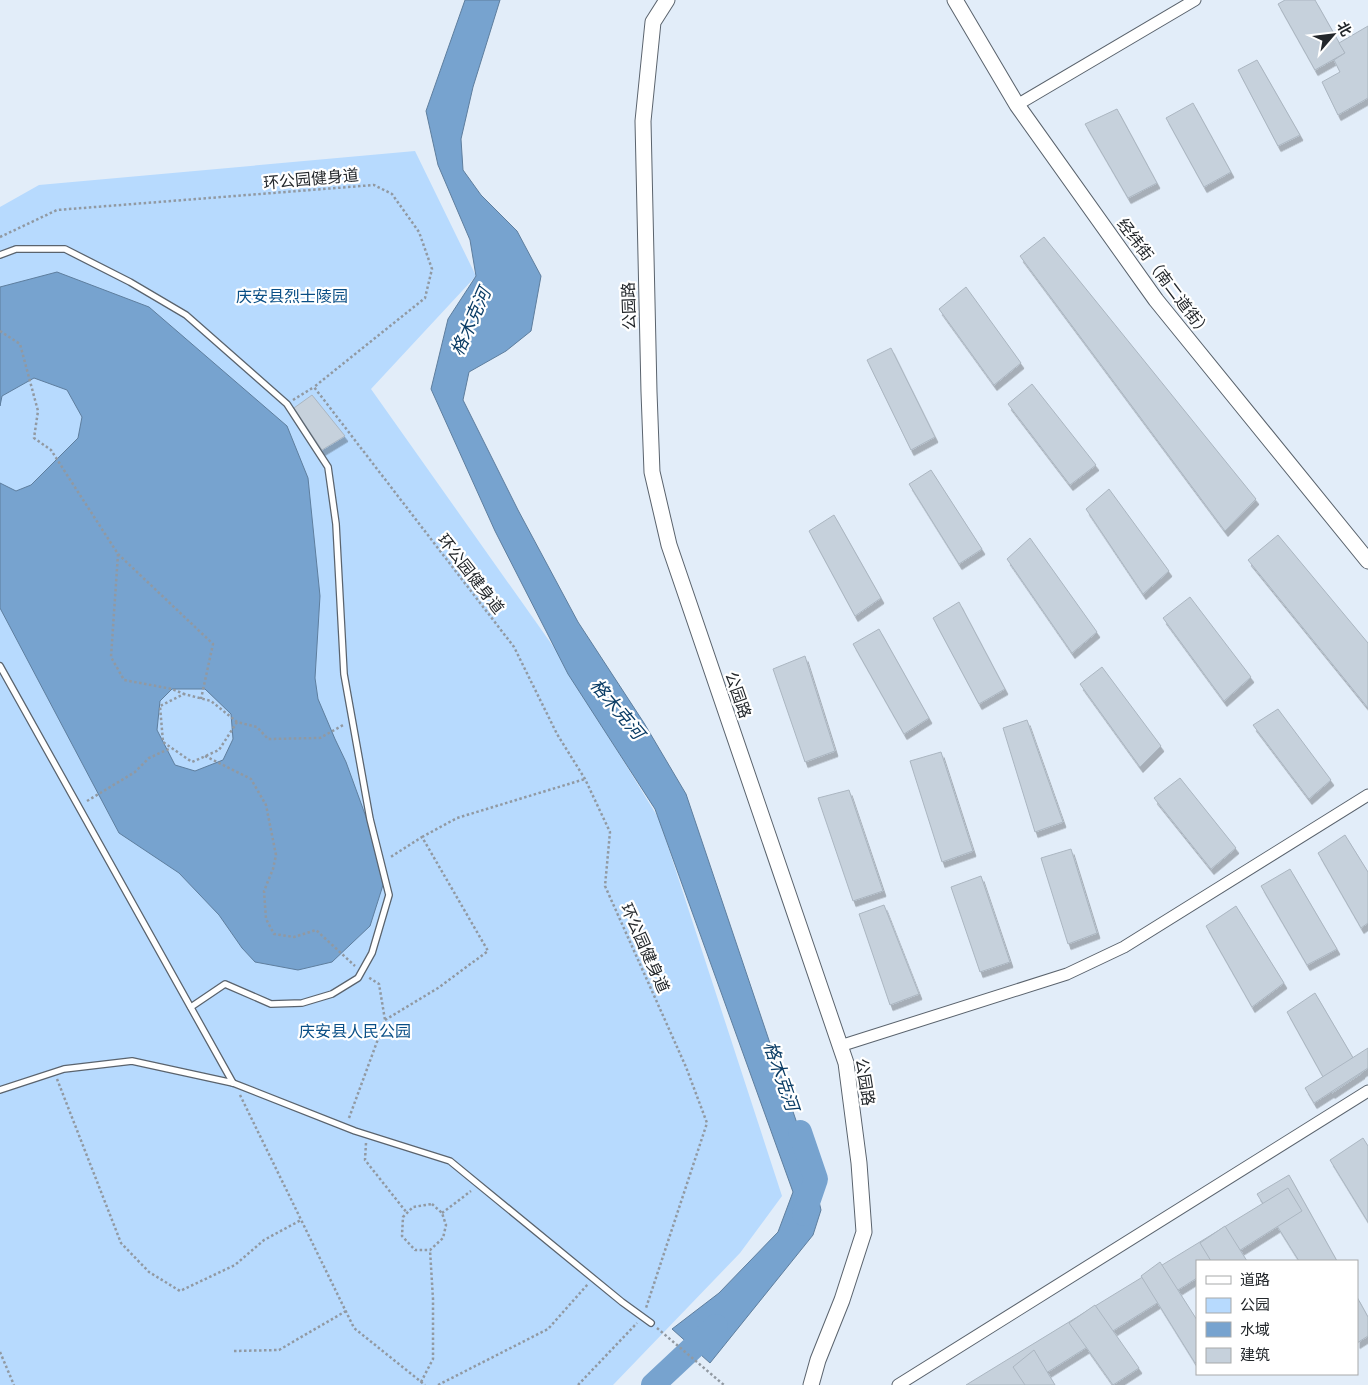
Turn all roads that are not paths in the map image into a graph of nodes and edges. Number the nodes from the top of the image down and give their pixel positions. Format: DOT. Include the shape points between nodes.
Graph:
graph roads {
  1 [pos="667,0"];
  2 [pos="955,0"];
  3 [pos="1195,0"];
  4 [pos="1017,105"];
  5 [pos="0,255"];
  6 [pos="1368,560"];
  7 [pos="0,666"];
  8 [pos="1368,795"];
  9 [pos="191,1007"];
  10 [pos="840,1046"];
  11 [pos="234,1082"];
  12 [pos="0,1090"];
  13 [pos="1368,1091"];
  14 [pos="651,1323"];
  15 [pos="811,1385"];
  16 [pos="898,1385"];
  1 -- 10 [label="street, 公园路" via="653,22 643,121 652,472 669,545"];
  2 -- 4 [label="street, 经纬街（南二道街）"];
  3 -- 4 [label="street"];
  4 -- 6 [label="street, 经纬街（南二道街）" via="1156,300"];
  5 -- 9 [label="lane" via="16,249 65,249 186,315 286,404 328,467 336,524 344,674 370,819 389,895 372,953 361,973 332,994 302,1003 271,1004 225,984"];
  7 -- 9 [label="lane"];
  8 -- 10 [label="street" via="1124,947 1067,974"];
  9 -- 11 [label="lane"];
  10 -- 15 [label="street, 公园路" via="846,1063 859,1163 864,1232"];
  11 -- 12 [label="lane" via="132,1062 64,1069"];
  11 -- 14 [label="lane" via="346,1127 450,1161"];
  13 -- 16 [label="street"];
}
